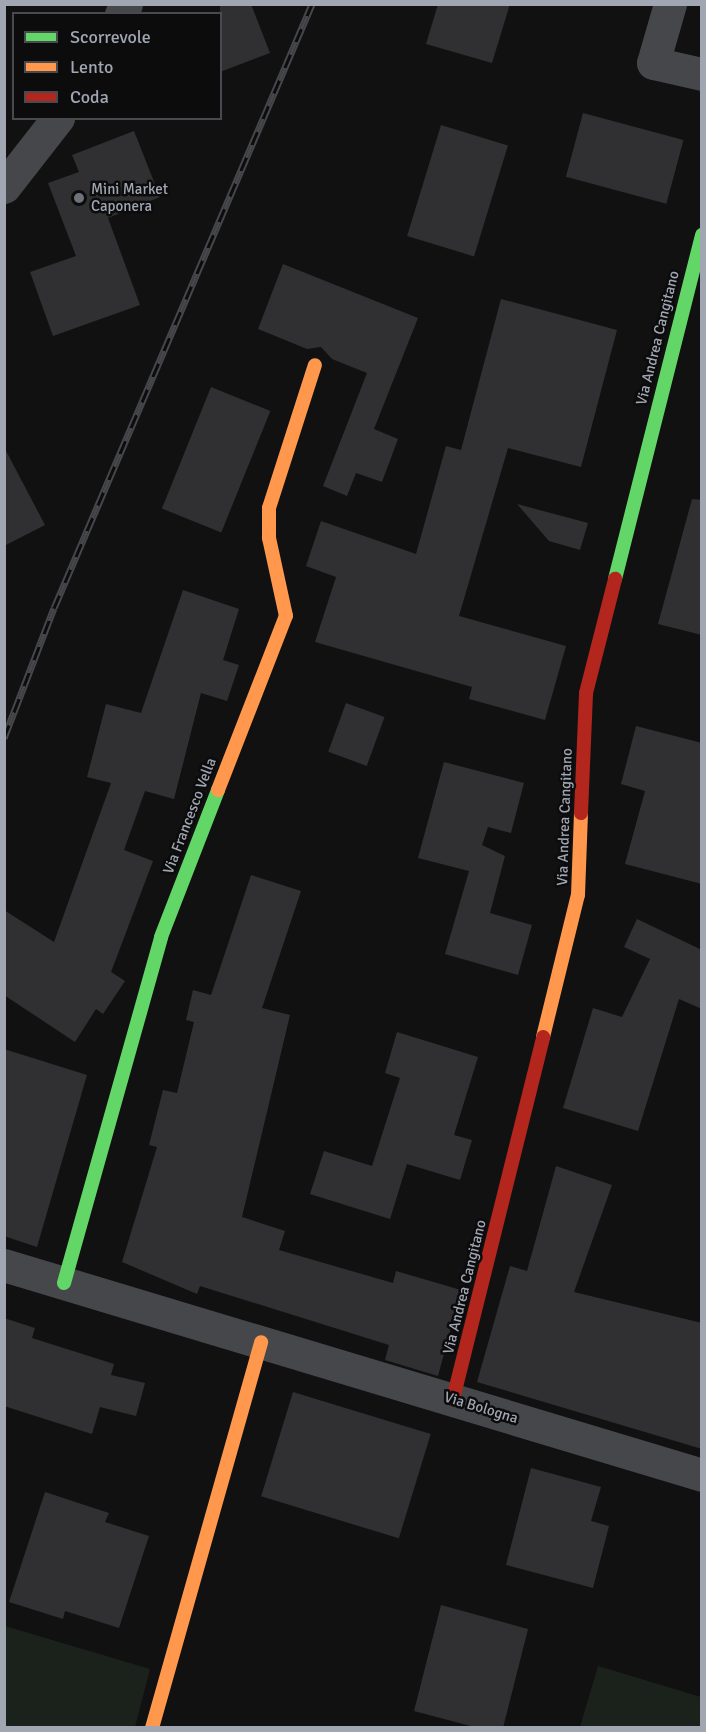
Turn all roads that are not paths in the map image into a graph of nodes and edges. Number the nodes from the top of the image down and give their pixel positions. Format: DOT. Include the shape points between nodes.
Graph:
graph roads {
  1 [pos="670,4"];
  2 [pos="702,74"];
  3 [pos="56,120"];
  4 [pos="4,187"];
  5 [pos="702,235"];
  6 [pos="315,365"];
  7 [pos="4,1265"];
  8 [pos="64,1283"];
  9 [pos="261,1342"];
  10 [pos="453,1399"];
  11 [pos="702,1475"];
  12 [pos="152,1728"];
  1 -- 2 [label="street" via="653,63"];
  3 -- 4 [label="street"];
  5 -- 10 [label="street, Via Andrea Cangitano" via="586,693 578,896"];
  6 -- 8 [label="street, Via Francesco Vella" via="269,508 269,538 286,616 161,937"];
  7 -- 8 [label="street, Via Bologna"];
  8 -- 9 [label="street, Via Bologna"];
  9 -- 10 [label="street, Via Bologna"];
  9 -- 12 [label="street"];
  10 -- 11 [label="street, Via Bologna"];
}
